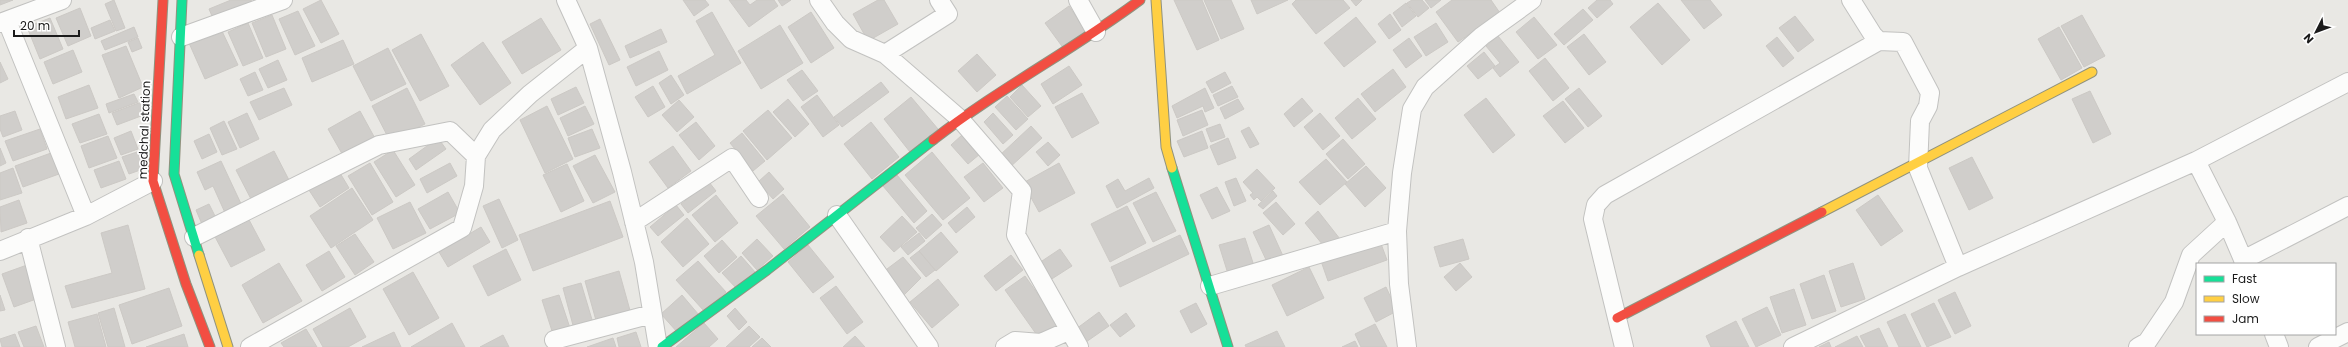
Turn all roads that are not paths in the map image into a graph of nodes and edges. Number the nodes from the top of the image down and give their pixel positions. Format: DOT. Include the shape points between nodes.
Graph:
graph roads {
  1 [pos="62,0"];
  2 [pos="163,0"];
  3 [pos="182,0"];
  4 [pos="283,0"];
  5 [pos="566,0"];
  6 [pos="819,0"];
  7 [pos="940,0"];
  8 [pos="1078,0"];
  9 [pos="1140,0"];
  10 [pos="1156,0"];
  11 [pos="1532,0"];
  12 [pos="1851,0"];
  13 [pos="1513,6"];
  14 [pos="4,22"];
  15 [pos="1096,32"];
  16 [pos="181,37"];
  17 [pos="1879,41"];
  18 [pos="588,48"];
  19 [pos="885,54"];
  20 [pos="2092,72"];
  21 [pos="2348,82"];
  22 [pos="960,119"];
  23 [pos="476,156"];
  24 [pos="2196,161"];
  25 [pos="1918,162"];
  26 [pos="153,181"];
  27 [pos="759,198"];
  28 [pos="2348,206"];
  29 [pos="837,215"];
  30 [pos="86,216"];
  31 [pos="634,222"];
  32 [pos="2227,222"];
  33 [pos="1397,231"];
  34 [pos="194,237"];
  35 [pos="28,238"];
  36 [pos="0,251"];
  37 [pos="2244,262"];
  38 [pos="1958,267"];
  39 [pos="1210,286"];
  40 [pos="652,314"];
  41 [pos="1617,318"];
  42 [pos="1068,331"];
  43 [pos="2348,332"];
  44 [pos="2274,335"];
  45 [pos="554,340"];
  46 [pos="56,347"];
  47 [pos="210,347"];
  48 [pos="228,347"];
  49 [pos="250,347"];
  50 [pos="658,347"];
  51 [pos="662,347"];
  52 [pos="929,347"];
  53 [pos="1005,347"];
  54 [pos="1079,347"];
  55 [pos="1228,347"];
  56 [pos="1406,347"];
  57 [pos="1624,347"];
  58 [pos="1793,347"];
  59 [pos="2138,347"];
  60 [pos="2279,347"];
  61 [pos="2318,347"];
  1 -- 14 [label="street"];
  2 -- 26 [label="street, medchal station"];
  3 -- 16 [label="street"];
  4 -- 16 [label="street"];
  5 -- 18 [label="street"];
  6 -- 19 [label="street" via="835,23 852,39"];
  7 -- 19 [label="street" via="948,14"];
  8 -- 15 [label="street"];
  9 -- 15 [label="street"];
  10 -- 39 [label="street" via="1166,147"];
  11 -- 13 [label="street"];
  12 -- 17 [label="street"];
  13 -- 33 [label="street" via="1425,87 1412,109 1402,173"];
  14 -- 30 [label="street"];
  15 -- 22 [label="street"];
  16 -- 34 [label="street" via="174,174"];
  17 -- 25 [label="street" via="1903,42 1930,93 1928,106 1920,121"];
  17 -- 41 [label="street" via="1605,195 1596,205 1593,219"];
  18 -- 23 [label="street" via="530,94 492,130"];
  18 -- 31 [label="street"];
  19 -- 22 [label="street"];
  20 -- 25 [label="street"];
  21 -- 24 [label="street"];
  22 -- 29 [label="street"];
  22 -- 42 [label="street" via="1022,191 1016,235"];
  23 -- 34 [label="street" via="450,131 379,145"];
  23 -- 49 [label="street" via="474,186 462,228"];
  24 -- 32 [label="street"];
  24 -- 38 [label="street"];
  25 -- 38 [label="street" via="1918,168"];
  25 -- 41 [label="street"];
  26 -- 30 [label="street"];
  26 -- 47 [label="street, medchal station" via="186,284"];
  27 -- 31 [label="street" via="732,158"];
  28 -- 37 [label="street"];
  29 -- 51 [label="street"];
  29 -- 52 [label="street"];
  30 -- 35 [label="street"];
  31 -- 40 [label="street" via="644,262"];
  32 -- 37 [label="street"];
  32 -- 59 [label="street" via="2191,255 2174,302 2147,342"];
  33 -- 39 [label="street"];
  33 -- 56 [label="street" via="1399,284"];
  34 -- 48 [label="street"];
  35 -- 36 [label="street"];
  35 -- 46 [label="street"];
  38 -- 58 [label="street"];
  39 -- 55 [label="street"];
  40 -- 45 [label="street"];
  40 -- 50 [label="street"];
  41 -- 57 [label="street"];
  42 -- 53 [label="street" via="1041,343 1015,341"];
  42 -- 54 [label="street"];
  43 -- 61 [label="street"];
  44 -- 60 [label="street"];
}
